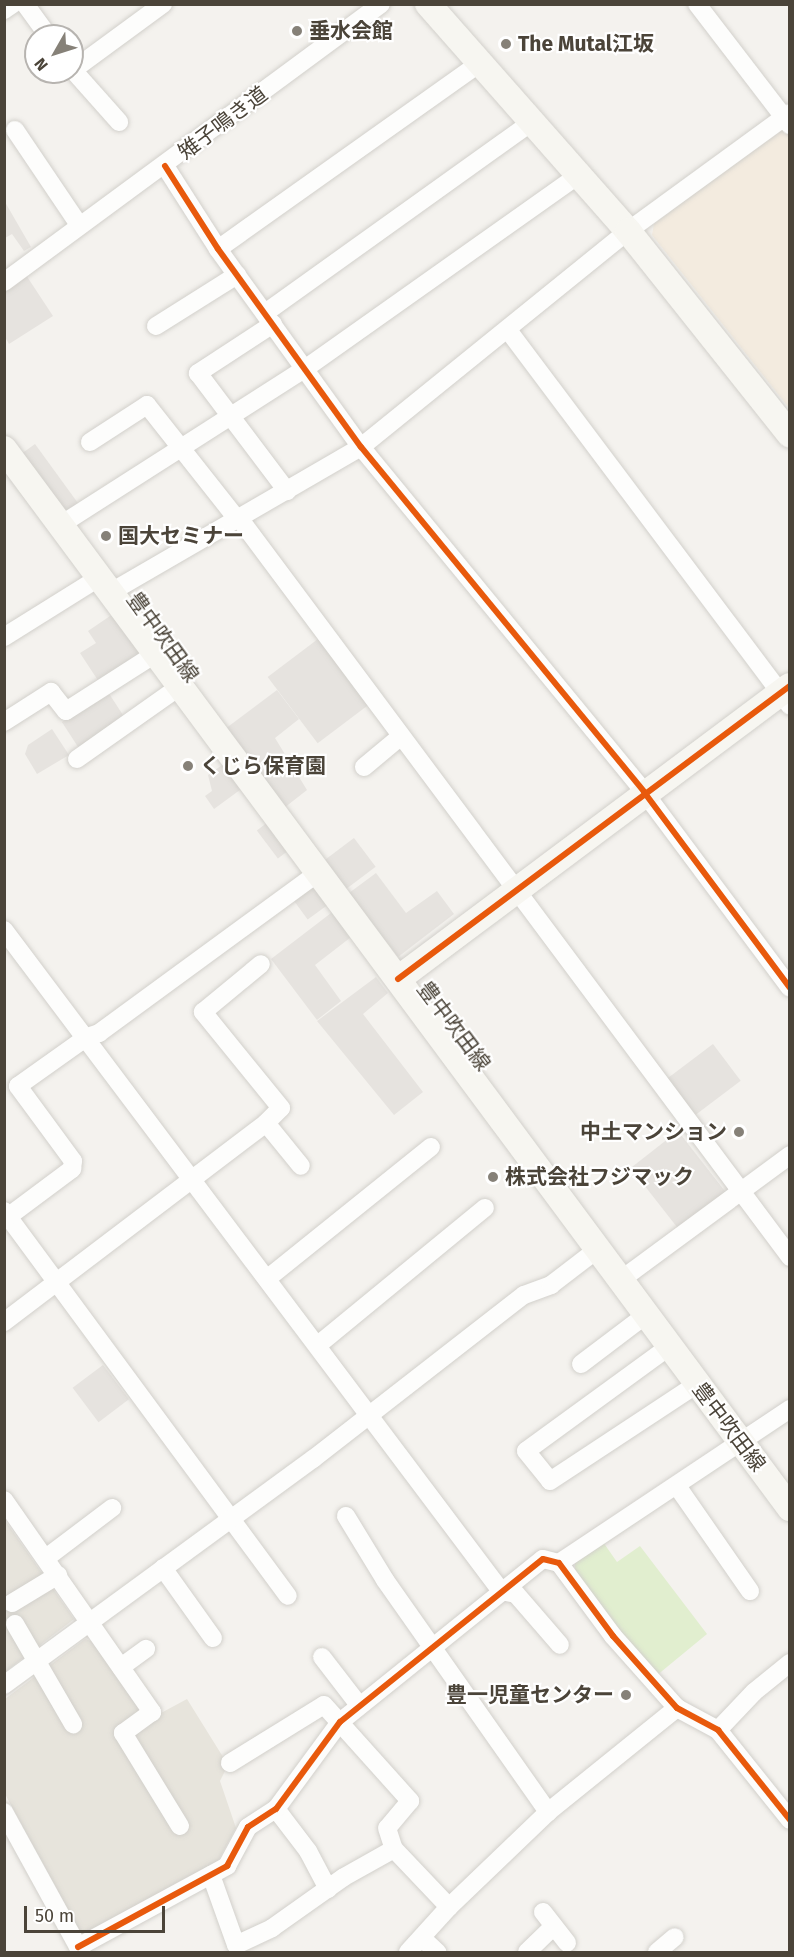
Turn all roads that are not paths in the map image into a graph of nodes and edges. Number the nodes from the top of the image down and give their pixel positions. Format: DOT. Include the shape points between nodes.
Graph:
graph roads {
  1 [pos="13,4"];
  2 [pos="26,4"];
  3 [pos="381,4"];
  4 [pos="428,4"];
  5 [pos="697,4"];
  6 [pos="162,5"];
  7 [pos="4,10"];
  8 [pos="40,24"];
  9 [pos="84,62"];
  10 [pos="480,63"];
  11 [pos="84,83"];
  12 [pos="788,118"];
  13 [pos="118,122"];
  14 [pos="530,123"];
  15 [pos="15,130"];
  16 [pos="165,166"];
  17 [pos="579,175"];
  18 [pos="79,225"];
  19 [pos="628,231"];
  20 [pos="218,249"];
  21 [pos="237,275"];
  22 [pos="4,282"];
  23 [pos="269,318"];
  24 [pos="156,326"];
  25 [pos="508,330"];
  26 [pos="306,368"];
  27 [pos="231,416"];
  28 [pos="789,435"];
  29 [pos="90,442"];
  30 [pos="181,447"];
  31 [pos="362,447"];
  32 [pos="6,455"];
  33 [pos="286,491"];
  34 [pos="238,518"];
  35 [pos="62,524"];
  36 [pos="105,584"];
  37 [pos="4,637"];
  38 [pos="155,654"];
  39 [pos="179,687"];
  40 [pos="786,695"];
  41 [pos="4,722"];
  42 [pos="400,737"];
  43 [pos="77,759"];
  44 [pos="364,767"];
  45 [pos="644,792"];
  46 [pos="318,873"];
  47 [pos="518,888"];
  48 [pos="4,930"];
  49 [pos="261,964"];
  50 [pos="398,979"];
  51 [pos="789,988"];
  52 [pos="87,1037"];
  53 [pos="266,1123"];
  54 [pos="431,1147"];
  55 [pos="789,1155"];
  56 [pos="301,1166"];
  57 [pos="194,1179"];
  58 [pos="740,1192"];
  59 [pos="485,1208"];
  60 [pos="7,1214"];
  61 [pos="599,1248"];
  62 [pos="789,1257"];
  63 [pos="268,1278"];
  64 [pos="622,1279"];
  65 [pos="58,1280"];
  66 [pos="647,1314"];
  67 [pos="4,1322"];
  68 [pos="318,1345"];
  69 [pos="670,1346"];
  70 [pos="581,1364"];
  71 [pos="697,1384"];
  72 [pos="789,1409"];
  73 [pos="370,1415"];
  74 [pos="741,1443"];
  75 [pos="677,1486"];
  76 [pos="4,1500"];
  77 [pos="112,1508"];
  78 [pos="789,1508"];
  79 [pos="346,1516"];
  80 [pos="231,1518"];
  81 [pos="46,1558"];
  82 [pos="559,1563"];
  83 [pos="163,1568"];
  84 [pos="58,1575"];
  85 [pos="501,1591"];
  86 [pos="750,1591"];
  87 [pos="288,1596"];
  88 [pos="12,1603"];
  89 [pos="91,1622"];
  90 [pos="15,1624"];
  91 [pos="213,1638"];
  92 [pos="560,1645"];
  93 [pos="432,1647"];
  94 [pos="146,1649"];
  95 [pos="322,1657"];
  96 [pos="36,1663"];
  97 [pos="789,1663"];
  98 [pos="121,1667"];
  99 [pos="4,1685"];
  100 [pos="359,1706"];
  101 [pos="677,1708"];
  102 [pos="340,1722"];
  103 [pos="73,1724"];
  104 [pos="718,1730"];
  105 [pos="230,1763"];
  106 [pos="276,1809"];
  107 [pos="4,1812"];
  108 [pos="548,1812"];
  109 [pos="789,1820"];
  110 [pos="180,1826"];
  111 [pos="394,1849"];
  112 [pos="211,1875"];
  113 [pos="328,1889"];
  114 [pos="449,1907"];
  115 [pos="675,1937"];
  116 [pos="422,1938"];
  117 [pos="567,1943"];
  118 [pos="80,1950"];
  119 [pos="408,1953"];
  120 [pos="437,1953"];
  121 [pos="527,1953"];
  122 [pos="657,1953"];
  1 -- 7 [label="street"];
  2 -- 8 [label="street"];
  3 -- 16 [label="street, 雉子鳴き道"];
  4 -- 10 [label="main road"];
  5 -- 12 [label="street"];
  6 -- 9 [label="street"];
  10 -- 14 [label="main road"];
  10 -- 20 [label="street"];
  11 -- 13 [label="street"];
  12 -- 19 [label="street"];
  14 -- 17 [label="main road"];
  14 -- 23 [label="street"];
  15 -- 18 [label="street"];
  16 -- 18 [label="street, 雉子鳴き道"];
  16 -- 20 [label="street"];
  17 -- 19 [label="main road"];
  17 -- 26 [label="street"];
  18 -- 22 [label="street, 雉子鳴き道"];
  19 -- 25 [label="street"];
  19 -- 28 [label="main road"];
  20 -- 21 [label="street"];
  21 -- 23 [label="street"];
  21 -- 24 [label="street"];
  23 -- 26 [label="street"];
  23 -- 27 [label="street" via="198,374"];
  25 -- 31 [label="street"];
  25 -- 40 [label="street"];
  26 -- 27 [label="street"];
  26 -- 31 [label="street"];
  27 -- 30 [label="street"];
  27 -- 33 [label="street"];
  29 -- 30 [label="street" via="147,405"];
  30 -- 34 [label="street"];
  30 -- 35 [label="street"];
  31 -- 33 [label="street"];
  31 -- 45 [label="street"];
  32 -- 35 [label="main road, 豊中吹田線"];
  33 -- 34 [label="street"];
  34 -- 36 [label="street"];
  34 -- 42 [label="street"];
  35 -- 36 [label="main road, 豊中吹田線"];
  36 -- 37 [label="street"];
  36 -- 38 [label="main road, 豊中吹田線"];
  38 -- 39 [label="main road, 豊中吹田線"];
  38 -- 41 [label="street" via="66,711 51,692"];
  39 -- 43 [label="street"];
  39 -- 46 [label="main road, 豊中吹田線"];
  40 -- 45 [label="main road"];
  42 -- 44 [label="street"];
  42 -- 47 [label="street"];
  45 -- 47 [label="main road"];
  45 -- 51 [label="street"];
  46 -- 50 [label="main road, 豊中吹田線"];
  46 -- 52 [label="street" via="99,1033"];
  47 -- 50 [label="main road"];
  47 -- 58 [label="street"];
  48 -- 52 [label="street"];
  49 -- 53 [label="street" via="203,1012 281,1108"];
  50 -- 61 [label="main road, 豊中吹田線"];
  52 -- 57 [label="street"];
  52 -- 60 [label="street" via="18,1086 73,1161 72,1169"];
  53 -- 56 [label="street"];
  53 -- 57 [label="street"];
  54 -- 63 [label="street"];
  55 -- 58 [label="street"];
  57 -- 63 [label="street"];
  57 -- 65 [label="street"];
  58 -- 62 [label="street"];
  58 -- 64 [label="street"];
  59 -- 68 [label="street"];
  60 -- 65 [label="street"];
  61 -- 64 [label="main road, 豊中吹田線"];
  61 -- 73 [label="street" via="551,1285 524,1295"];
  63 -- 68 [label="street"];
  64 -- 66 [label="main road, 豊中吹田線"];
  65 -- 67 [label="street"];
  65 -- 80 [label="street"];
  66 -- 69 [label="main road, 豊中吹田線"];
  66 -- 70 [label="street"];
  68 -- 73 [label="street"];
  69 -- 71 [label="main road, 豊中吹田線"];
  69 -- 71 [label="street" via="526,1451 550,1481"];
  71 -- 74 [label="main road, 豊中吹田線"];
  72 -- 74 [label="street"];
  73 -- 80 [label="street"];
  73 -- 85 [label="street"];
  74 -- 75 [label="street"];
  74 -- 78 [label="main road, 豊中吹田線"];
  75 -- 82 [label="street"];
  75 -- 86 [label="street" via="721,1564"];
  76 -- 81 [label="street"];
  77 -- 81 [label="street"];
  79 -- 93 [label="street"];
  80 -- 83 [label="street"];
  80 -- 87 [label="street"];
  81 -- 84 [label="street"];
  82 -- 85 [label="street" via="543,1559"];
  82 -- 101 [label="street" via="613,1636"];
  83 -- 89 [label="street"];
  83 -- 91 [label="street"];
  84 -- 88 [label="street"];
  84 -- 89 [label="street"];
  85 -- 92 [label="street" via="516,1594"];
  85 -- 93 [label="street"];
  89 -- 96 [label="street"];
  89 -- 98 [label="street"];
  90 -- 96 [label="street"];
  93 -- 100 [label="street"];
  93 -- 108 [label="street"];
  94 -- 98 [label="street"];
  95 -- 100 [label="street"];
  96 -- 99 [label="street"];
  96 -- 103 [label="street"];
  97 -- 104 [label="street"];
  98 -- 110 [label="street" via="152,1712 123,1733"];
  100 -- 102 [label="street"];
  101 -- 104 [label="street"];
  101 -- 108 [label="street"];
  102 -- 105 [label="street" via="324,1705"];
  102 -- 106 [label="street"];
  102 -- 111 [label="street" via="410,1801 387,1828"];
  104 -- 109 [label="street"];
  106 -- 112 [label="street" via="248,1827 227,1866"];
  106 -- 113 [label="street" via="308,1851"];
  107 -- 118 [label="street"];
  108 -- 114 [label="street"];
  111 -- 113 [label="street"];
  111 -- 114 [label="street"];
  112 -- 113 [label="street" via="236,1945 272,1928"];
  112 -- 118 [label="street"];
  114 -- 116 [label="street"];
  115 -- 122 [label="street"];
  116 -- 119 [label="street"];
  116 -- 120 [label="street"];
  117 -- 121 [label="street" via="549,1919"];
}
